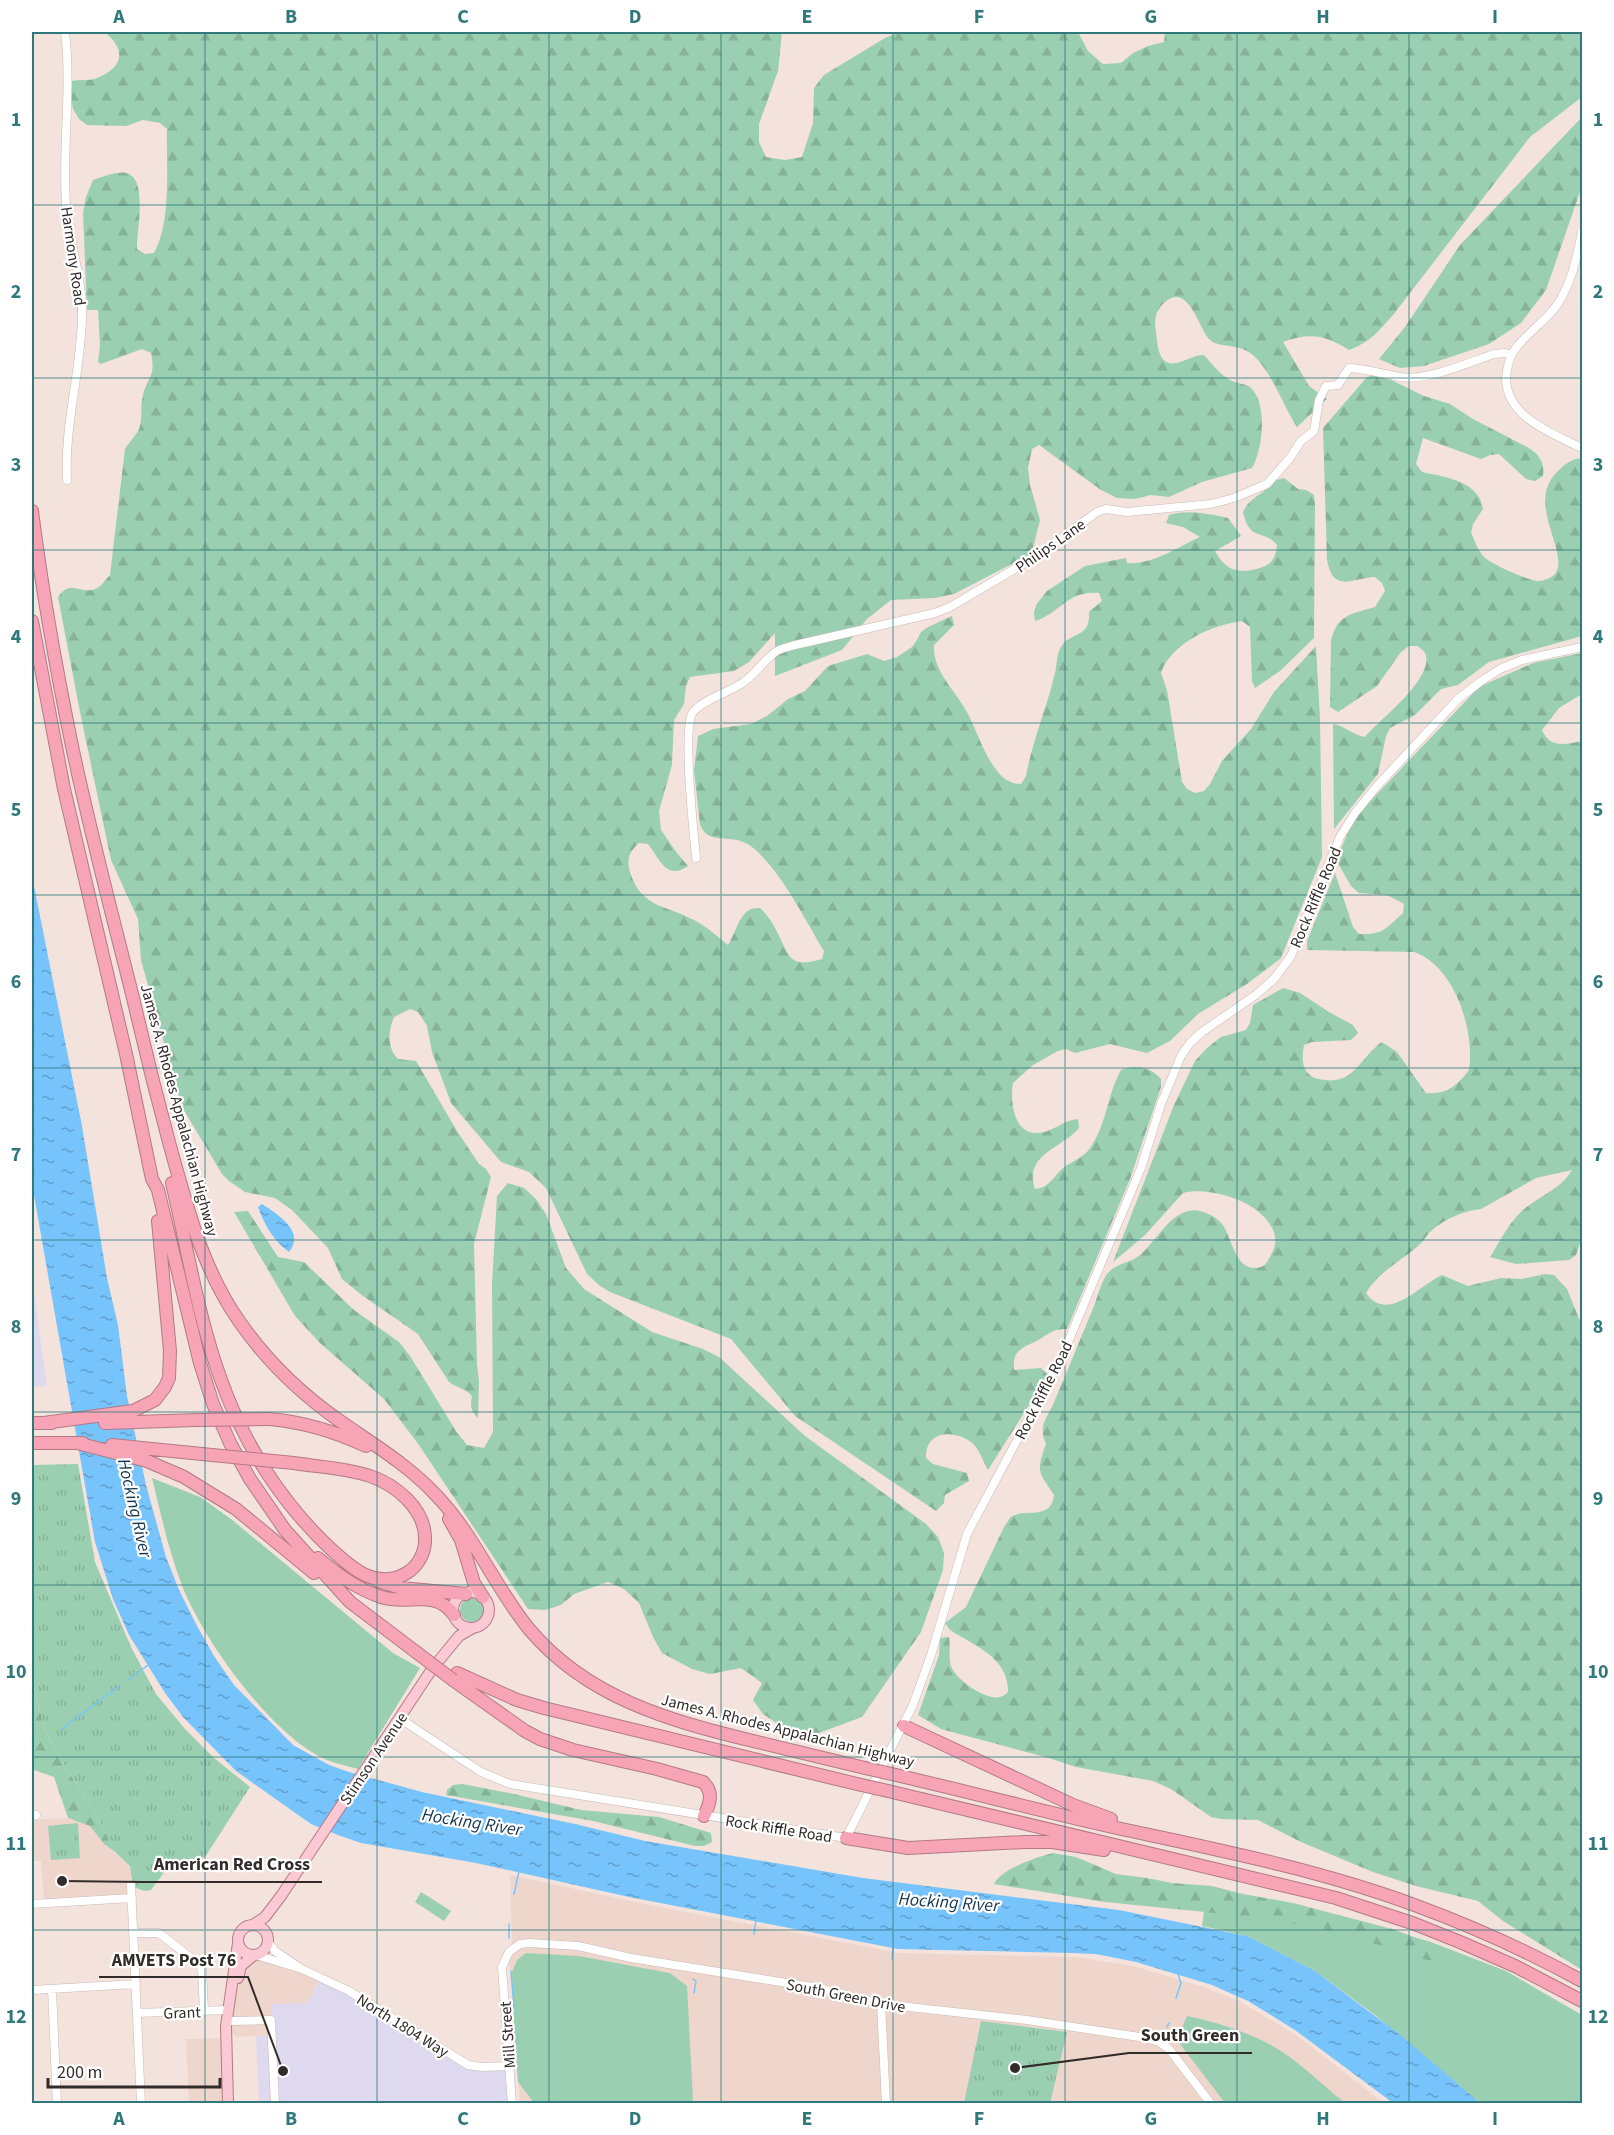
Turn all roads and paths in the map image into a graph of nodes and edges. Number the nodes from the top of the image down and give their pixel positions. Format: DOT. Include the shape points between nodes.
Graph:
graph roads {
  1 [pos="65,32"];
  2 [pos="1582,231"];
  3 [pos="1511,355"];
  4 [pos="1582,448"];
  5 [pos="67,480"];
  6 [pos="32,511"];
  7 [pos="32,621"];
  8 [pos="1582,647"];
  9 [pos="696,858"];
  10 [pos="106,891"];
  11 [pos="152,1179"];
  12 [pos="38,1423"];
  13 [pos="38,1442"];
  14 [pos="77,1443"];
  15 [pos="394,1460"];
  16 [pos="422,1482"];
  17 [pos="285,1530"];
  18 [pos="376,1580"];
  19 [pos="466,1594"];
  20 [pos="483,1597"];
  21 [pos="350,1602"];
  22 [pos="454,1616"];
  23 [pos="473,1628"];
  24 [pos="432,1669"];
  25 [pos="455,1676"];
  26 [pos="399,1718"];
  27 [pos="904,1725"];
  28 [pos="704,1816"];
  29 [pos="1149,1833"];
  30 [pos="846,1838"];
  31 [pos="1167,1859"];
  32 [pos="131,1885"];
  33 [pos="281,1896"];
  34 [pos="132,1898"];
  35 [pos="32,1904"];
  36 [pos="253,1925"];
  37 [pos="134,1933"];
  38 [pos="268,1940"];
  39 [pos="238,1943"];
  40 [pos="255,1955"];
  41 [pos="502,1967"];
  42 [pos="302,1969"];
  43 [pos="1582,1981"];
  44 [pos="136,1984"];
  45 [pos="51,1989"];
  46 [pos="32,1990"];
  47 [pos="1582,2001"];
  48 [pos="881,2004"];
  49 [pos="228,2010"];
  50 [pos="204,2011"];
  51 [pos="137,2013"];
  52 [pos="232,2021"];
  53 [pos="508,2066"];
  54 [pos="57,2103"];
  55 [pos="141,2103"];
  56 [pos="228,2103"];
  57 [pos="233,2103"];
  58 [pos="275,2103"];
  59 [pos="512,2103"];
  60 [pos="886,2103"];
  61 [pos="1211,2103"];
  1 -- 5 [label="street, Harmony Road" via="66,207 82,317 68,427"];
  2 -- 3 [label="street" via="1567,288 1556,307"];
  3 -- 4 [label="street" via="1506,385 1519,410 1544,429"];
  3 -- 9 [label="street, Philips Lane" via="1494,354 1420,376 1399,377 1349,368 1338,385 1326,386 1319,400 1314,430 1267,484 1211,504 1096,512 1035,557 950,608 775,651 742,683 692,713 688,751"];
  6 -- 10 [label="highway, James A. Rhodes Appalachian Highway" via="63,698"];
  7 -- 11 [label="highway" via="64,789"];
  8 -- 27 [label="street, Rock Riffle Road" via="1500,669 1458,699 1354,813 1340,837 1291,956 1274,979 1202,1032 1181,1056 1141,1168 1063,1354 967,1534 931,1655"];
  10 -- 15 [label="highway, James A. Rhodes Appalachian Highway" via="183,1195 212,1275 258,1347 292,1383"];
  10 -- 18 [label="highway" via="220,1378 250,1443 284,1497 312,1532 350,1566"];
  11 -- 12 [label="highway" via="171,1364 165,1387 155,1400 126,1413"];
  11 -- 17 [label="highway" via="213,1404 245,1470"];
  12 -- 15 [label="highway, bridge" via="269,1419 299,1422 338,1433"];
  13 -- 14 [label="highway"];
  14 -- 18 [label="highway, bridge" via="294,1463 369,1476 398,1492 415,1509 425,1533 425,1548 412,1570 402,1576"];
  14 -- 21 [label="highway" via="170,1469 209,1491"];
  15 -- 16 [label="highway, James A. Rhodes Appalachian Highway"];
  16 -- 20 [label="highway" via="454,1527"];
  16 -- 29 [label="highway, James A. Rhodes Appalachian Highway, bridge" via="467,1532 530,1629 570,1668 645,1711 865,1768"];
  17 -- 21 [label="highway"];
  17 -- 22 [label="highway" via="356,1586 392,1600 437,1600"];
  18 -- 19 [label="highway" via="401,1588"];
  19 -- 20 [label="main road"];
  19 -- 22 [label="main road" via="456,1601"];
  20 -- 23 [label="main road" via="489,1615"];
  21 -- 25 [label="highway, bridge"];
  22 -- 23 [label="main road" via="462,1626"];
  22 -- 24 [label="main road" via="451,1634"];
  23 -- 24 [label="main road, Stimson Avenue" via="459,1636"];
  24 -- 26 [label="main road, Stimson Avenue"];
  25 -- 28 [label="highway" via="540,1739 704,1782 711,1794"];
  25 -- 31 [label="highway, bridge" via="565,1714"];
  26 -- 28 [label="street, Rock Riffle Road" via="481,1772 510,1784"];
  26 -- 33 [label="main road, Stimson Avenue"];
  27 -- 29 [label="highway" via="1073,1805"];
  27 -- 30 [label="street, Rock Riffle Road"];
  28 -- 30 [label="street, Rock Riffle Road"];
  29 -- 43 [label="highway, James A. Rhodes Appalachian Highway" via="1344,1883 1416,1906"];
  30 -- 31 [label="highway" via="908,1848 1052,1842"];
  31 -- 47 [label="highway" via="1378,1911 1515,1966"];
  32 -- 34 [label="street"];
  33 -- 36 [label="main road, Stimson Avenue" via="265,1917"];
  33 -- 38 [label="main road, Stimson Avenue"];
  34 -- 35 [label="street"];
  34 -- 37 [label="street"];
  36 -- 38 [label="main road" via="261,1928"];
  36 -- 39 [label="main road" via="241,1930"];
  37 -- 44 [label="street"];
  37 -- 50 [label="street" via="159,1933 200,1965"];
  38 -- 40 [label="main road" via="264,1951"];
  38 -- 42 [label="street, North 1804 Way" via="275,1951"];
  39 -- 40 [label="main road" via="243,1952"];
  39 -- 49 [label="main road"];
  40 -- 42 [label="street, North 1804 Way"];
  40 -- 52 [label="main road" via="239,1971"];
  41 -- 48 [label="street, South Green Drive" via="509,1952 520,1944 567,1945 818,1988"];
  41 -- 53 [label="street, Mill Street"];
  42 -- 53 [label="street, North 1804 Way" via="358,1996 468,2065"];
  44 -- 45 [label="street"];
  44 -- 51 [label="street"];
  45 -- 46 [label="street"];
  45 -- 54 [label="street"];
  48 -- 60 [label="street"];
  48 -- 61 [label="street, South Green Drive" via="1027,2020 1154,2040 1169,2049"];
  49 -- 50 [label="street, Grant"];
  49 -- 56 [label="main road"];
  50 -- 51 [label="street, Grant"];
  51 -- 55 [label="street"];
  52 -- 57 [label="main road"];
  52 -- 58 [label="street" via="272,2020"];
  53 -- 59 [label="street, Mill Street"];
}
